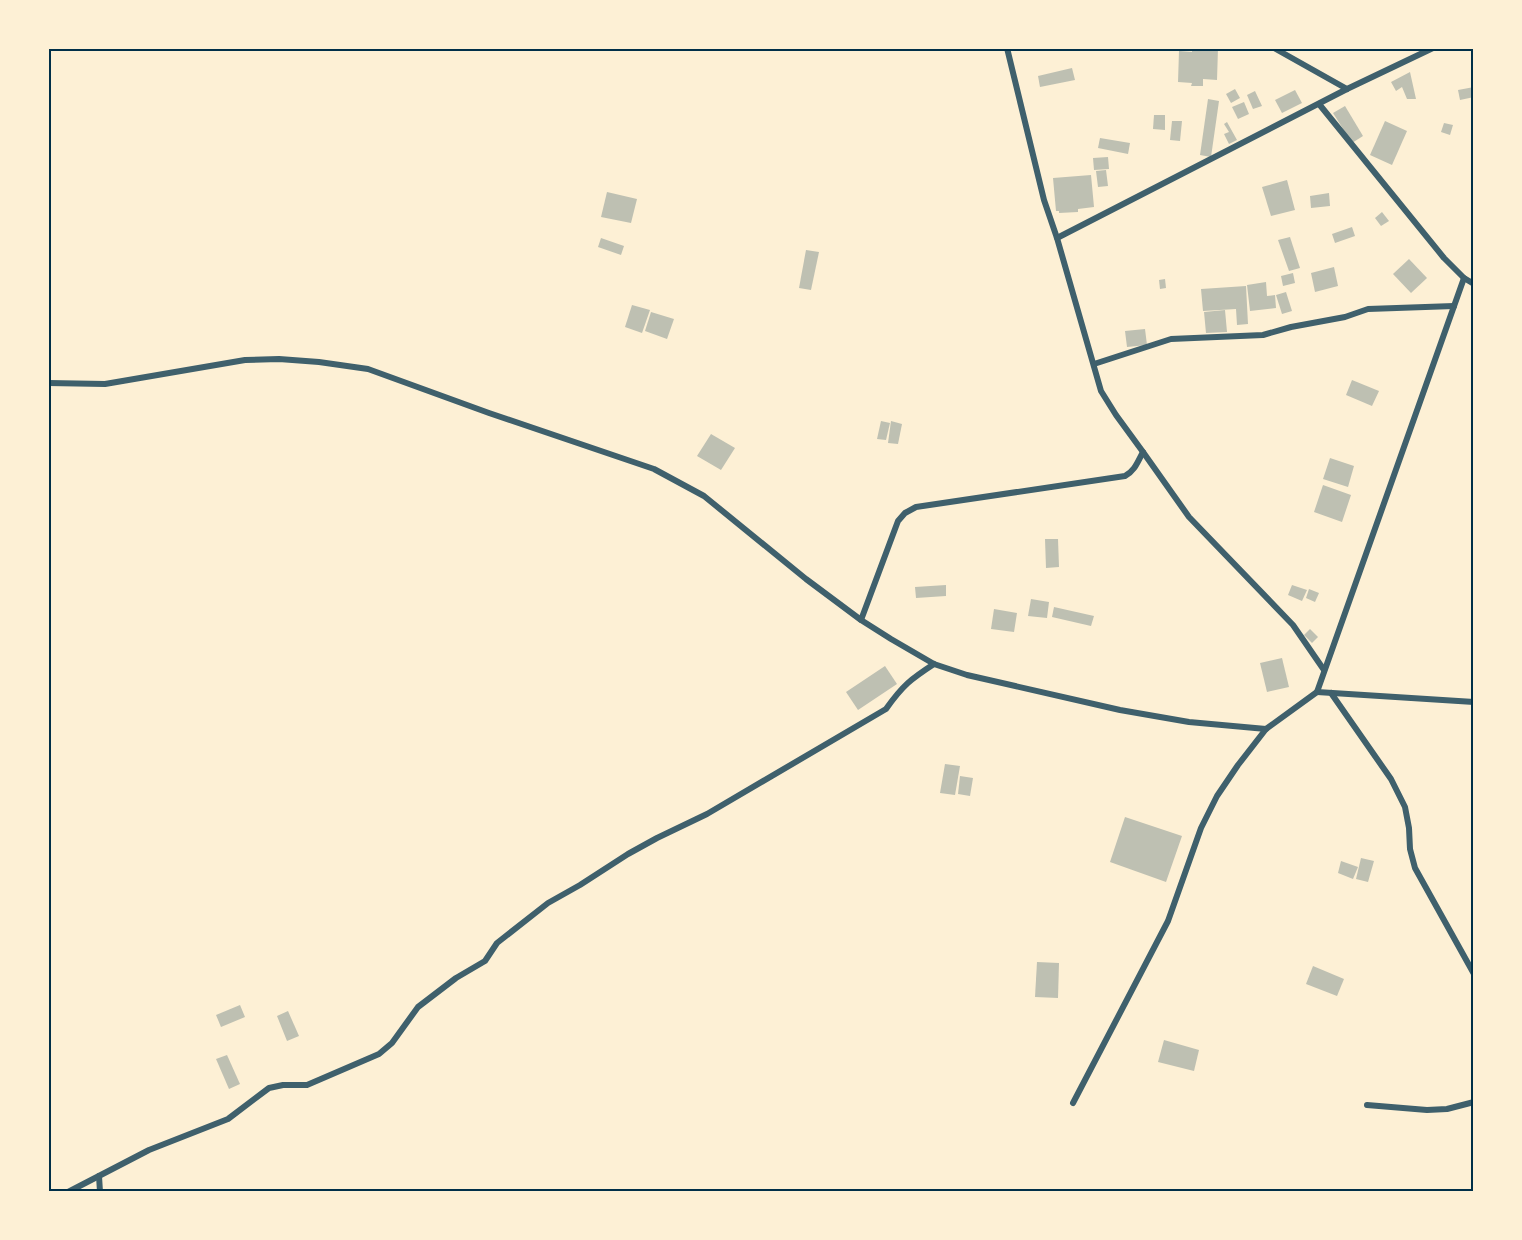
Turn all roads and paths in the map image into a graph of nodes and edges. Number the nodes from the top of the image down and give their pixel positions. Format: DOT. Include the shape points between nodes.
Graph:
graph roads {
  1 [pos="1007,48"];
  2 [pos="1274,48"];
  3 [pos="1432,48"];
  4 [pos="1347,89"];
  5 [pos="1319,104"];
  6 [pos="1057,238"];
  7 [pos="1464,278"];
  8 [pos="1474,284"];
  9 [pos="1454,306"];
  10 [pos="1094,364"];
  11 [pos="48,383"];
  12 [pos="1143,452"];
  13 [pos="861,620"];
  14 [pos="934,664"];
  15 [pos="1324,670"];
  16 [pos="1317,692"];
  17 [pos="1331,693"];
  18 [pos="1474,702"];
  19 [pos="1266,729"];
  20 [pos="1474,974"];
  21 [pos="1474,1102"];
  22 [pos="1073,1103"];
  23 [pos="1367,1105"];
  24 [pos="99,1176"];
  25 [pos="68,1192"];
  26 [pos="100,1192"];
  1 -- 6 [label="street"];
  2 -- 4 [label="street"];
  3 -- 4 [label="street"];
  4 -- 5 [label="street"];
  5 -- 6 [label="street"];
  5 -- 7 [label="street"];
  6 -- 10 [label="street"];
  7 -- 8 [label="street"];
  7 -- 9 [label="street"];
  9 -- 10 [label="street" via="1368,309 1263,335 1171,339"];
  9 -- 15 [label="street"];
  10 -- 12 [label="street" via="1101,391"];
  11 -- 13 [label="street" via="105,384 245,360 309,361 368,369 654,469 704,496"];
  12 -- 13 [label="street" via="1125,476 916,507 905,513 898,521"];
  12 -- 15 [label="street" via="1189,517 1293,625"];
  13 -- 14 [label="street"];
  14 -- 19 [label="street" via="1120,710"];
  14 -- 24 [label="street" via="910,679 886,709 548,903 497,943 485,961 418,1006 392,1043 379,1054 307,1086 269,1088 228,1119 149,1150"];
  15 -- 16 [label="street"];
  16 -- 17 [label="street"];
  16 -- 19 [label="street"];
  17 -- 18 [label="street"];
  17 -- 20 [label="street" via="1391,779 1405,807 1415,868"];
  19 -- 22 [label="street" via="1217,796 1168,921"];
  21 -- 23 [label="street" via="1427,1110"];
  24 -- 25 [label="street"];
  24 -- 26 [label="street"];
}
